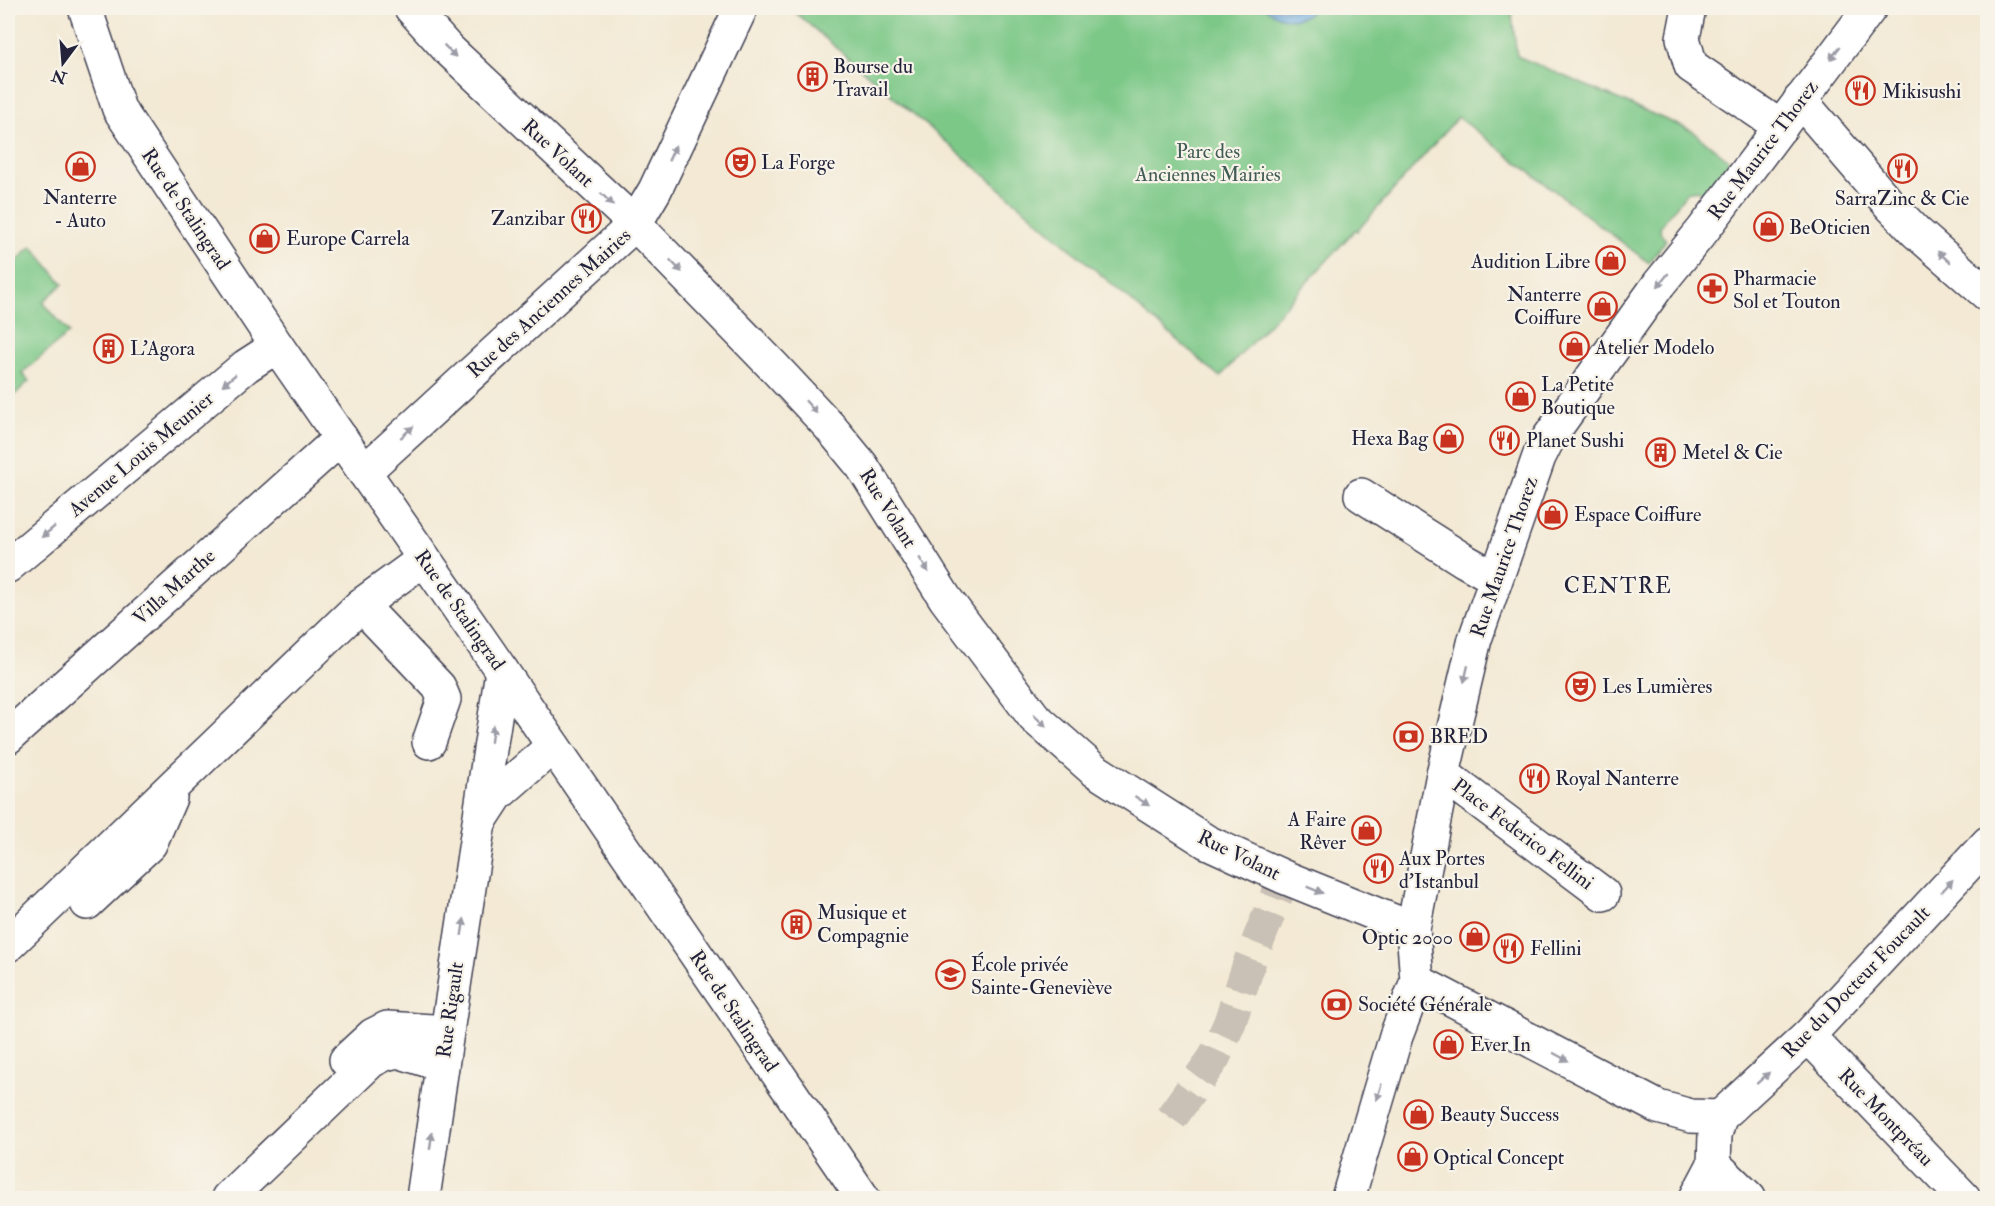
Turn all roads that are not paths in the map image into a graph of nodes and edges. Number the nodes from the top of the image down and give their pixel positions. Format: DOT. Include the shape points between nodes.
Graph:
graph roads {
  1 [pos="85,8"];
  2 [pos="411,8"];
  3 [pos="741,8"];
  4 [pos="1689,8"];
  5 [pos="1870,8"];
  6 [pos="1800,100"];
  7 [pos="1781,127"];
  8 [pos="635,224"];
  9 [pos="1988,295"];
  10 [pos="277,346"];
  11 [pos="341,438"];
  12 [pos="364,472"];
  13 [pos="1361,495"];
  14 [pos="424,559"];
  15 [pos="8,566"];
  16 [pos="1496,578"];
  17 [pos="360,606"];
  18 [pos="502,671"];
  19 [pos="8,737"];
  20 [pos="429,741"];
  21 [pos="553,746"];
  22 [pos="1443,774"];
  23 [pos="177,782"];
  24 [pos="479,822"];
  25 [pos="1988,843"];
  26 [pos="1603,894"];
  27 [pos="87,903"];
  28 [pos="1413,929"];
  29 [pos="8,945"];
  30 [pos="1417,981"];
  31 [pos="447,1032"];
  32 [pos="1808,1036"];
  33 [pos="442,1065"];
  34 [pos="332,1072"];
  35 [pos="1720,1117"];
  36 [pos="1714,1164"];
  37 [pos="228,1198"];
  38 [pos="423,1198"];
  39 [pos="863,1198"];
  40 [pos="1348,1198"];
  41 [pos="1696,1198"];
  42 [pos="1749,1198"];
  43 [pos="1964,1198"];
  1 -- 10 [label="street, Rue de Stalingrad" via="119,109"];
  2 -- 8 [label="street, Rue Volant, one-way" via="448,49"];
  8 -- 3 [label="street, Rue des Anciennes Mairies, one-way"];
  4 -- 7 [label="street" via="1683,38 1691,66"];
  5 -- 6 [label="street, Rue Maurice Thorez, one-way"];
  6 -- 7 [label="street, Rue Maurice Thorez"];
  9 -- 6 [label="street, one-way" via="1916,232"];
  7 -- 16 [label="street, Rue Maurice Thorez, one-way" via="1659,284 1548,439"];
  12 -- 8 [label="street, Rue des Anciennes Mairies, one-way"];
  8 -- 28 [label="street, Rue Volant, one-way" via="773,366 862,466 945,598 1034,717 1093,769 1207,842"];
  10 -- 11 [label="street, Rue de Stalingrad"];
  10 -- 15 [label="street, Avenue Louis Meunier, one-way" via="246,366"];
  11 -- 12 [label="street, Rue de Stalingrad"];
  11 -- 19 [label="street, Villa Marthe"];
  12 -- 14 [label="street, Rue de Stalingrad"];
  13 -- 16 [label="street"];
  14 -- 17 [label="street"];
  14 -- 18 [label="street, Rue de Stalingrad"];
  16 -- 22 [label="street, Rue Maurice Thorez, one-way" via="1475,639"];
  17 -- 20 [label="street" via="438,687 444,699"];
  17 -- 23 [label="street"];
  18 -- 21 [label="street, Rue de Stalingrad"];
  24 -- 18 [label="street, Rue Rigault, one-way"];
  21 -- 24 [label="street, Rue Rigault" via="497,795"];
  21 -- 39 [label="street, Rue de Stalingrad"];
  22 -- 26 [label="street, Place Federico Fellini"];
  22 -- 28 [label="street, Rue Maurice Thorez"];
  23 -- 27 [label="street" via="150,844"];
  23 -- 29 [label="street"];
  31 -- 24 [label="street, Rue Rigault, one-way"];
  32 -- 25 [label="street, Rue du Docteur Foucault, one-way"];
  28 -- 30 [label="street, Rue Maurice Thorez"];
  30 -- 35 [label="street, one-way" via="1658,1107 1691,1116"];
  30 -- 40 [label="street, Rue Maurice Thorez, one-way" via="1396,1036"];
  31 -- 33 [label="street, Rue Rigault"];
  31 -- 34 [label="street" via="387,1028 373,1035"];
  35 -- 32 [label="street, Rue du Docteur Foucault, one-way"];
  32 -- 43 [label="street, Rue Montpréau"];
  33 -- 37 [label="street" via="398,1051 370,1061"];
  38 -- 33 [label="street, Rue Rigault, one-way"];
  35 -- 36 [label="street"];
  36 -- 41 [label="street"];
  36 -- 42 [label="street"];
}
